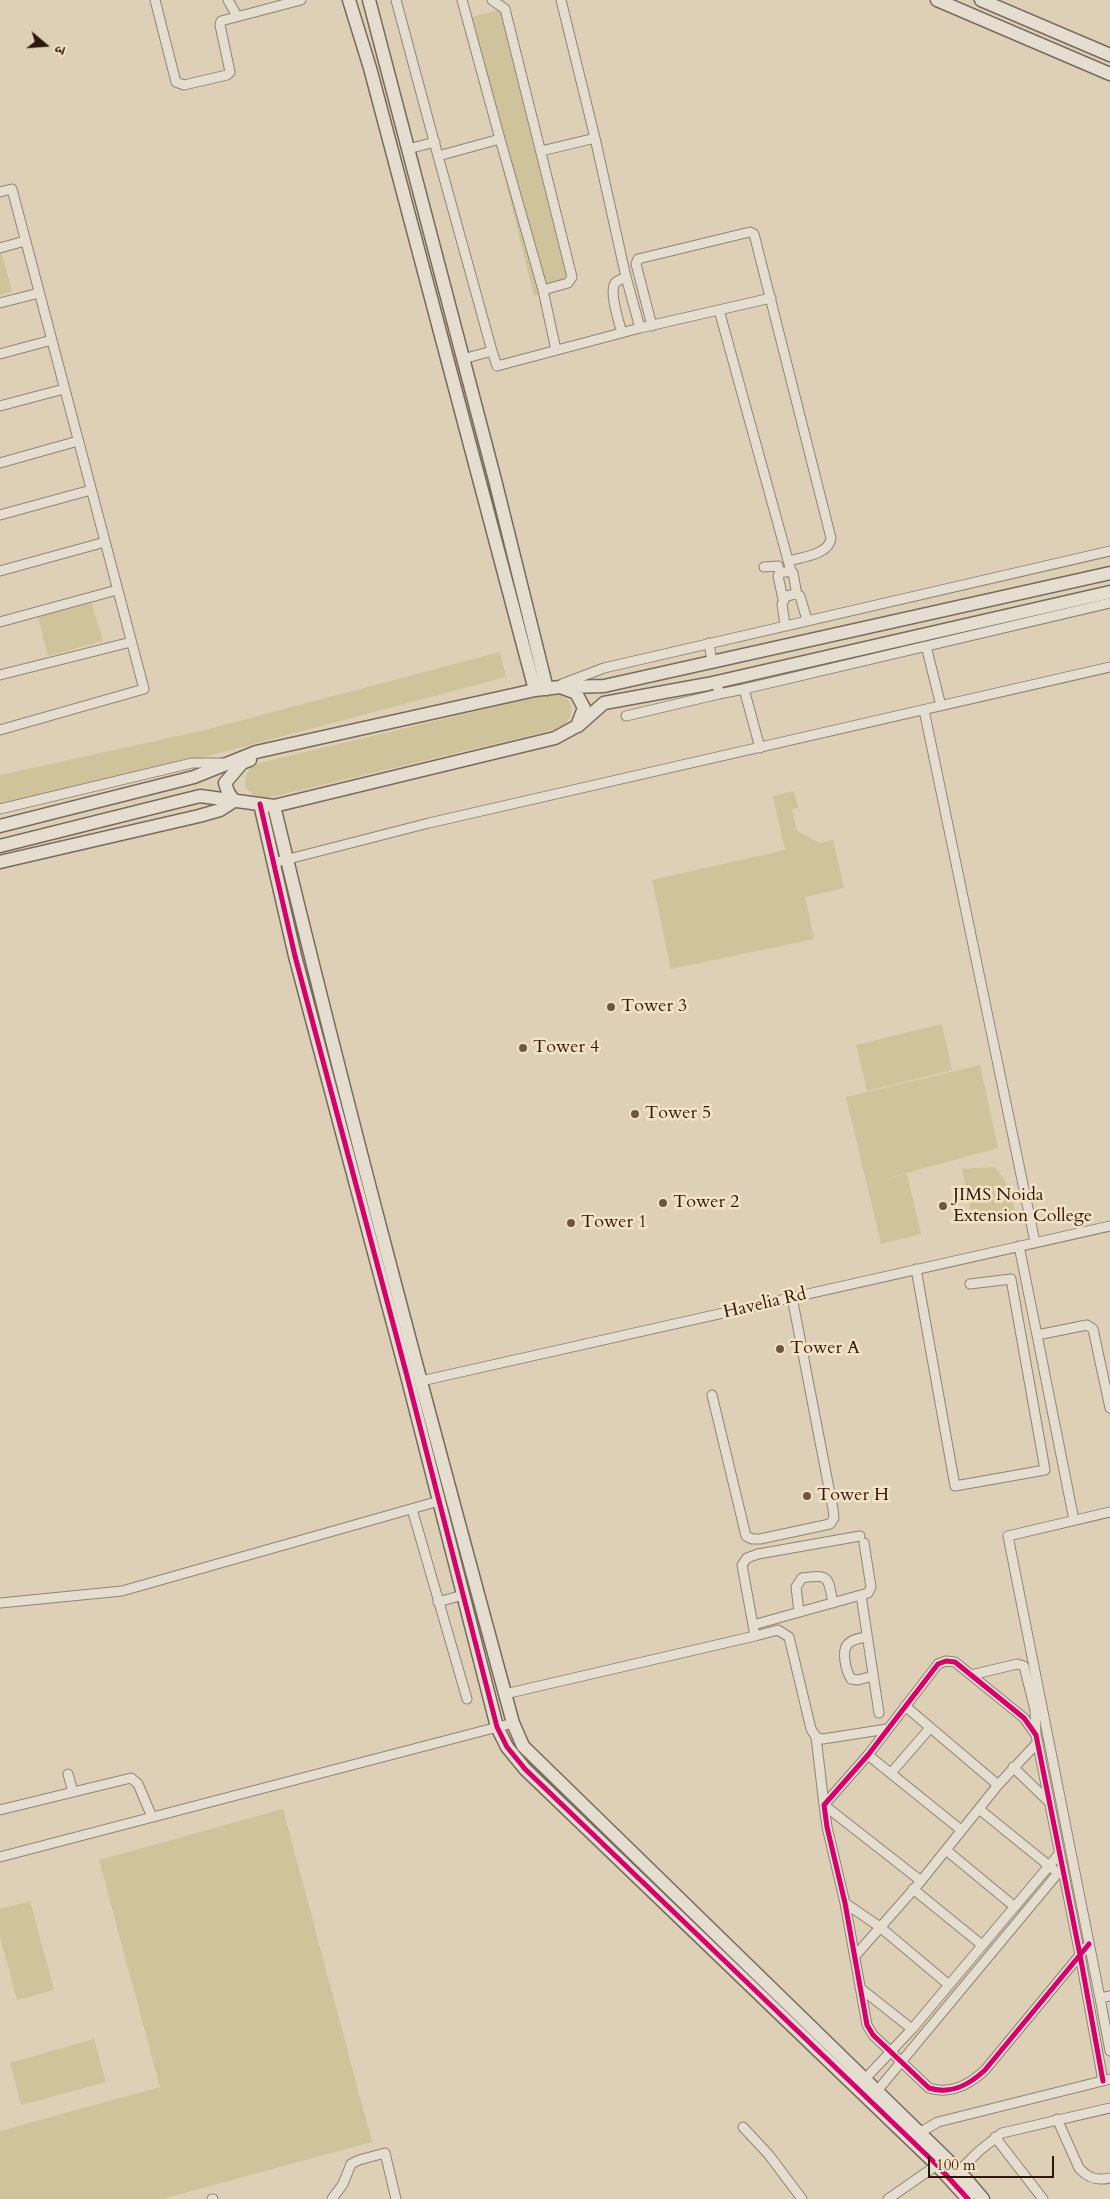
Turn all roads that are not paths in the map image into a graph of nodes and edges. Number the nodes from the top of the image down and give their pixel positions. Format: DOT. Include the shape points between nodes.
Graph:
graph roads {
  1 [pos="155,0"];
  2 [pos="228,0"];
  3 [pos="302,0"];
  4 [pos="350,0"];
  5 [pos="396,0"];
  6 [pos="462,0"];
  7 [pos="492,0"];
  8 [pos="561,0"];
  9 [pos="936,0"];
  10 [pos="980,0"];
  11 [pos="370,6"];
  12 [pos="237,16"];
  13 [pos="355,17"];
  14 [pos="1110,55"];
  15 [pos="1110,74"];
  16 [pos="595,138"];
  17 [pos="500,139"];
  18 [pos="435,142"];
  19 [pos="408,149"];
  20 [pos="541,152"];
  21 [pos="438,156"];
  22 [pos="0,192"];
  23 [pos="26,241"];
  24 [pos="0,248"];
  25 [pos="626,276"];
  26 [pos="543,290"];
  27 [pos="39,293"];
  28 [pos="771,298"];
  29 [pos="0,303"];
  30 [pos="719,310"];
  31 [pos="652,326"];
  32 [pos="640,328"];
  33 [pos="622,333"];
  34 [pos="52,340"];
  35 [pos="556,350"];
  36 [pos="492,351"];
  37 [pos="0,354"];
  38 [pos="463,359"];
  39 [pos="64,389"];
  40 [pos="0,406"];
  41 [pos="78,441"];
  42 [pos="0,463"];
  43 [pos="91,490"];
  44 [pos="0,515"];
  45 [pos="105,542"];
  46 [pos="1110,551"];
  47 [pos="788,561"];
  48 [pos="764,567"];
  49 [pos="0,571"];
  50 [pos="791,571"];
  51 [pos="780,573"];
  52 [pos="1110,573"];
  53 [pos="117,590"];
  54 [pos="1110,592"];
  55 [pos="797,595"];
  56 [pos="783,599"];
  57 [pos="1110,603"];
  58 [pos="807,620"];
  59 [pos="0,622"];
  60 [pos="785,625"];
  61 [pos="131,642"];
  62 [pos="709,642"];
  63 [pos="926,646"];
  64 [pos="712,662"];
  65 [pos="1110,668"];
  66 [pos="0,676"];
  67 [pos="718,688"];
  68 [pos="548,689"];
  69 [pos="744,689"];
  70 [pos="941,706"];
  71 [pos="924,710"];
  72 [pos="626,716"];
  73 [pos="578,726"];
  74 [pos="0,730"];
  75 [pos="760,748"];
  76 [pos="272,749"];
  77 [pos="225,763"];
  78 [pos="234,801"];
  79 [pos="260,804"];
  80 [pos="274,806"];
  81 [pos="0,809"];
  82 [pos="0,826"];
  83 [pos="0,846"];
  84 [pos="287,860"];
  85 [pos="0,862"];
  86 [pos="272,863"];
  87 [pos="1110,1226"];
  88 [pos="1035,1242"];
  89 [pos="1019,1246"];
  90 [pos="916,1270"];
  91 [pos="970,1284"];
  92 [pos="792,1297"];
  93 [pos="1037,1335"];
  94 [pos="404,1344"];
  95 [pos="421,1381"];
  96 [pos="712,1395"];
  97 [pos="1110,1408"];
  98 [pos="439,1501"];
  99 [pos="412,1509"];
  100 [pos="1110,1512"];
  101 [pos="1074,1520"];
  102 [pos="463,1595"];
  103 [pos="861,1595"];
  104 [pos="0,1602"];
  105 [pos="438,1602"];
  106 [pos="834,1603"];
  107 [pos="799,1612"];
  108 [pos="753,1625"];
  109 [pos="755,1636"];
  110 [pos="868,1637"];
  111 [pos="971,1675"];
  112 [pos="874,1676"];
  113 [pos="505,1694"];
  114 [pos="467,1699"];
  115 [pos="904,1706"];
  116 [pos="879,1713"];
  117 [pos="513,1723"];
  118 [pos="497,1727"];
  119 [pos="930,1728"];
  120 [pos="887,1729"];
  121 [pos="816,1737"];
  122 [pos="1037,1739"];
  123 [pos="868,1755"];
  124 [pos="1013,1767"];
  125 [pos="891,1773"];
  126 [pos="68,1774"];
  127 [pos="998,1785"];
  128 [pos="72,1792"];
  129 [pos="1048,1801"];
  130 [pos="824,1805"];
  131 [pos="980,1809"];
  132 [pos="0,1810"];
  133 [pos="152,1817"];
  134 [pos="961,1830"];
  135 [pos="946,1850"];
  136 [pos="0,1857"];
  137 [pos="1057,1869"];
  138 [pos="920,1881"];
  139 [pos="913,1889"];
  140 [pos="845,1903"];
  141 [pos="1015,1907"];
  142 [pos="880,1927"];
  143 [pos="1089,1944"];
  144 [pos="982,1945"];
  145 [pos="1080,1954"];
  146 [pos="854,1956"];
  147 [pos="948,1985"];
  148 [pos="860,1988"];
  149 [pos="1110,1996"];
  150 [pos="1100,1998"];
  151 [pos="912,2029"];
  152 [pos="892,2051"];
  153 [pos="1110,2051"];
  154 [pos="1098,2055"];
  155 [pos="902,2062"];
  156 [pos="865,2080"];
  157 [pos="1106,2080"];
  158 [pos="877,2091"];
  159 [pos="884,2106"];
  160 [pos="1110,2108"];
  161 [pos="1057,2119"];
  162 [pos="743,2127"];
  163 [pos="920,2132"];
  164 [pos="996,2137"];
  165 [pos="937,2166"];
  166 [pos="959,2171"];
  167 [pos="1110,2178"];
  168 [pos="332,2199"];
  169 [pos="396,2199"];
  170 [pos="802,2199"];
  171 [pos="888,2199"];
  172 [pos="968,2199"];
  173 [pos="983,2199"];
  174 [pos="1043,2199"];
  1 -- 12 [label="street" via="176,82 184,85 229,74 231,69 220,25 221,21"];
  2 -- 12 [label="street"];
  3 -- 12 [label="street"];
  4 -- 13 [label="street"];
  5 -- 18 [label="street"];
  6 -- 17 [label="street"];
  7 -- 20 [label="street" via="505,9"];
  8 -- 16 [label="street"];
  9 -- 15 [label="street"];
  10 -- 14 [label="street"];
  11 -- 13 [label="street"];
  11 -- 19 [label="street"];
  13 -- 68 [label="street"];
  16 -- 20 [label="street"];
  16 -- 25 [label="street"];
  17 -- 21 [label="street"];
  17 -- 26 [label="street"];
  18 -- 19 [label="street"];
  18 -- 21 [label="street"];
  19 -- 38 [label="street"];
  20 -- 26 [label="street" via="572,277 568,282"];
  21 -- 36 [label="street"];
  22 -- 23 [label="street" via="12,189"];
  23 -- 24 [label="street"];
  23 -- 27 [label="street"];
  25 -- 32 [label="street"];
  25 -- 33 [label="street" via="616,281 614,288"];
  26 -- 35 [label="street"];
  27 -- 29 [label="street"];
  27 -- 34 [label="street"];
  28 -- 30 [label="street"];
  28 -- 31 [label="street" via="754,234 750,232 638,259 636,264"];
  28 -- 47 [label="street" via="831,538 825,550"];
  30 -- 31 [label="street"];
  30 -- 47 [label="street"];
  31 -- 32 [label="street"];
  32 -- 33 [label="street"];
  33 -- 35 [label="street"];
  34 -- 37 [label="street"];
  34 -- 39 [label="street"];
  35 -- 36 [label="street" via="498,366"];
  36 -- 38 [label="street"];
  38 -- 68 [label="street"];
  39 -- 40 [label="street"];
  39 -- 41 [label="street"];
  41 -- 42 [label="street"];
  41 -- 43 [label="street"];
  43 -- 44 [label="street"];
  43 -- 45 [label="street"];
  45 -- 49 [label="street"];
  45 -- 53 [label="street"];
  46 -- 58 [label="street"];
  47 -- 50 [label="street"];
  48 -- 51 [label="street" via="775,564"];
  50 -- 51 [label="street"];
  50 -- 55 [label="street"];
  51 -- 56 [label="street"];
  52 -- 64 [label="street"];
  53 -- 59 [label="street"];
  53 -- 61 [label="street"];
  54 -- 67 [label="street"];
  55 -- 56 [label="street" via="791,594"];
  55 -- 58 [label="street" via="803,601"];
  56 -- 60 [label="street"];
  57 -- 63 [label="street"];
  58 -- 60 [label="street"];
  60 -- 62 [label="street"];
  61 -- 66 [label="street"];
  61 -- 74 [label="street" via="144,689"];
  62 -- 64 [label="street"];
  62 -- 68 [label="street" via="604,668"];
  63 -- 69 [label="street"];
  63 -- 70 [label="street"];
  64 -- 68 [label="street" via="604,686"];
  65 -- 70 [label="street"];
  67 -- 69 [label="street"];
  67 -- 72 [label="street"];
  67 -- 73 [label="street" via="604,703"];
  68 -- 73 [label="street" via="576,693 584,708"];
  68 -- 76 [label="street"];
  69 -- 75 [label="street"];
  70 -- 71 [label="street"];
  71 -- 75 [label="street"];
  71 -- 88 [label="street"];
  73 -- 80 [label="street" via="555,738"];
  75 -- 84 [label="street" via="429,823"];
  76 -- 77 [label="street"];
  76 -- 78 [label="street" via="242,763 230,775 225,783"];
  77 -- 81 [label="street" via="192,763"];
  77 -- 82 [label="street" via="194,777"];
  78 -- 79 [label="street"];
  78 -- 83 [label="street" via="200,796"];
  78 -- 85 [label="street" via="220,810 199,816"];
  79 -- 80 [label="street"];
  79 -- 86 [label="street"];
  80 -- 84 [label="street"];
  84 -- 86 [label="street"];
  84 -- 94 [label="street"];
  86 -- 94 [label="street"];
  87 -- 88 [label="street, Havelia Rd"];
  88 -- 89 [label="street, Havelia Rd"];
  89 -- 90 [label="street, Havelia Rd"];
  89 -- 93 [label="street"];
  90 -- 91 [label="street" via="954,1486 1045,1470 1011,1279"];
  90 -- 92 [label="street, Havelia Rd"];
  92 -- 95 [label="street, Havelia Rd"];
  92 -- 96 [label="street" via="833,1509 834,1518 830,1524 760,1539 746,1536"];
  93 -- 97 [label="street" via="1088,1325 1093,1328"];
  93 -- 101 [label="street"];
  94 -- 95 [label="street"];
  94 -- 98 [label="street"];
  95 -- 113 [label="street"];
  98 -- 99 [label="street"];
  98 -- 102 [label="street"];
  99 -- 104 [label="street" via="122,1591"];
  99 -- 105 [label="street"];
  100 -- 101 [label="street"];
  101 -- 143 [label="street" via="1008,1536"];
  102 -- 105 [label="street"];
  102 -- 118 [label="street"];
  103 -- 106 [label="street"];
  103 -- 108 [label="street" via="871,1587 862,1539 758,1554 747,1558 742,1565"];
  103 -- 110 [label="street"];
  105 -- 114 [label="street"];
  106 -- 107 [label="street"];
  106 -- 107 [label="street" via="826,1577 802,1578 796,1587"];
  107 -- 108 [label="street"];
  108 -- 109 [label="street"];
  109 -- 113 [label="street"];
  109 -- 121 [label="street" via="778,1630 789,1637 811,1729"];
  110 -- 112 [label="street"];
  110 -- 112 [label="street" via="848,1643 845,1650 847,1673 851,1679 858,1680"];
  111 -- 115 [label="street" via="955,1662 938,1664"];
  111 -- 122 [label="street" via="1024,1718"];
  111 -- 122 [label="street" via="1017,1664 1024,1666 1035,1710"];
  112 -- 116 [label="street"];
  113 -- 117 [label="street"];
  115 -- 119 [label="street"];
  115 -- 120 [label="street"];
  117 -- 118 [label="street"];
  117 -- 156 [label="street" via="523,1746"];
  118 -- 133 [label="street"];
  118 -- 159 [label="street" via="506,1747 525,1768"];
  119 -- 125 [label="street"];
  119 -- 127 [label="street"];
  120 -- 121 [label="street" via="822,1739"];
  120 -- 123 [label="street"];
  121 -- 130 [label="street"];
  122 -- 124 [label="street"];
  122 -- 129 [label="street"];
  123 -- 125 [label="street"];
  123 -- 130 [label="street"];
  124 -- 127 [label="street"];
  124 -- 129 [label="street"];
  125 -- 134 [label="street"];
  126 -- 128 [label="street"];
  127 -- 131 [label="street"];
  128 -- 132 [label="street"];
  128 -- 133 [label="street" via="131,1778 138,1784"];
  129 -- 137 [label="street" via="1060,1854"];
  130 -- 138 [label="street"];
  130 -- 140 [label="street"];
  131 -- 134 [label="street"];
  131 -- 137 [label="street"];
  133 -- 136 [label="street"];
  134 -- 135 [label="street"];
  135 -- 138 [label="street"];
  135 -- 141 [label="street"];
  137 -- 141 [label="street"];
  137 -- 145 [label="street"];
  137 -- 155 [label="street"];
  138 -- 139 [label="street"];
  139 -- 142 [label="street"];
  139 -- 144 [label="street"];
  140 -- 142 [label="street"];
  140 -- 146 [label="street"];
  141 -- 144 [label="street"];
  142 -- 146 [label="street"];
  142 -- 147 [label="street"];
  143 -- 145 [label="street"];
  143 -- 150 [label="street"];
  144 -- 147 [label="street"];
  145 -- 154 [label="street"];
  145 -- 155 [label="street" via="970,2084 940,2091 928,2088"];
  146 -- 148 [label="street"];
  147 -- 151 [label="street"];
  148 -- 151 [label="street"];
  148 -- 152 [label="street" via="867,2025 873,2035"];
  149 -- 150 [label="street"];
  150 -- 153 [label="street"];
  151 -- 152 [label="street"];
  152 -- 155 [label="street"];
  152 -- 156 [label="street"];
  153 -- 154 [label="street"];
  154 -- 157 [label="street"];
  155 -- 158 [label="street"];
  156 -- 158 [label="street"];
  157 -- 163 [label="street" via="938,2122"];
  158 -- 159 [label="street"];
  159 -- 163 [label="street"];
  159 -- 165 [label="street"];
  160 -- 161 [label="street"];
  161 -- 164 [label="street" via="1010,2130"];
  161 -- 167 [label="street" via="1084,2173 1096,2179"];
  162 -- 170 [label="street"];
  163 -- 166 [label="street"];
  164 -- 166 [label="street"];
  164 -- 174 [label="street"];
  165 -- 171 [label="street"];
  165 -- 172 [label="street"];
  166 -- 173 [label="street"];
  168 -- 169 [label="street" via="343,2184 351,2164 385,2154"];
}
